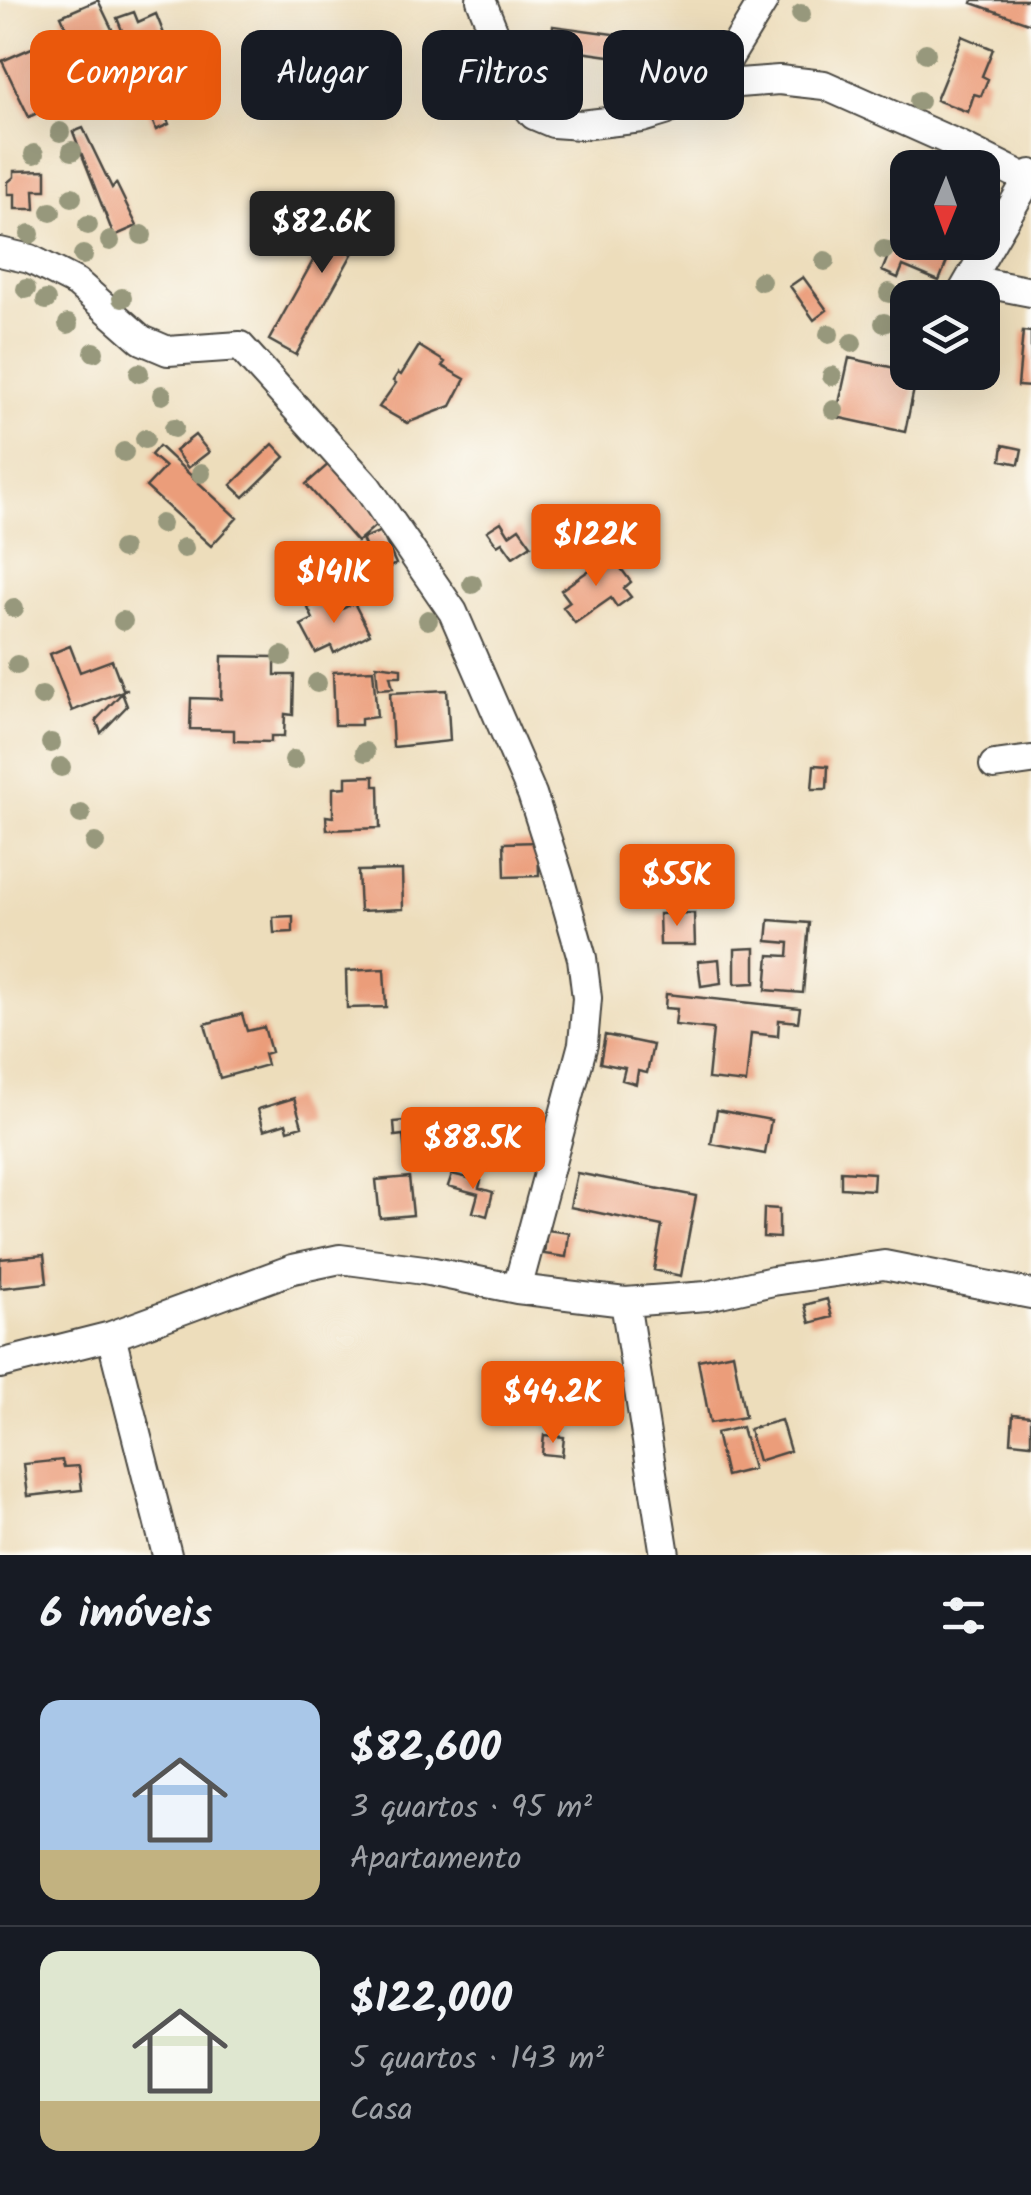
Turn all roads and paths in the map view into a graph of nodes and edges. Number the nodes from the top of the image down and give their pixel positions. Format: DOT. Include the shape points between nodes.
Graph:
graph roads {
  1 [pos="482,0"];
  2 [pos="764,0"];
  3 [pos="744,33"];
  4 [pos="744,83"];
  5 [pos="627,120"];
  6 [pos="1029,176"];
  7 [pos="0,252"];
  8 [pos="969,280"];
  9 [pos="1000,291"];
  10 [pos="1031,292"];
  11 [pos="1031,760"];
  12 [pos="994,765"];
  13 [pos="517,1290"];
  14 [pos="1031,1294"];
  15 [pos="625,1302"];
  16 [pos="110,1336"];
  17 [pos="0,1364"];
  18 [pos="168,1555"];
  19 [pos="666,1555"];
  1 -- 5 [label="street" via="520,98 534,115 581,126"];
  2 -- 3 [label="street"];
  4 -- 6 [label="street" via="824,85"];
  6 -- 8 [label="street"];
  7 -- 13 [label="street" via="77,283 142,340 168,351 240,346 366,487 452,612 532,794 582,958 587,998 583,1044"];
  9 -- 10 [label="street"];
  11 -- 12 [label="street"];
  13 -- 15 [label="street"];
  13 -- 16 [label="street" via="340,1259 293,1269"];
  14 -- 15 [label="street" via="884,1265 707,1296"];
  15 -- 19 [label="street"];
  16 -- 17 [label="street"];
  16 -- 18 [label="street"];
}
